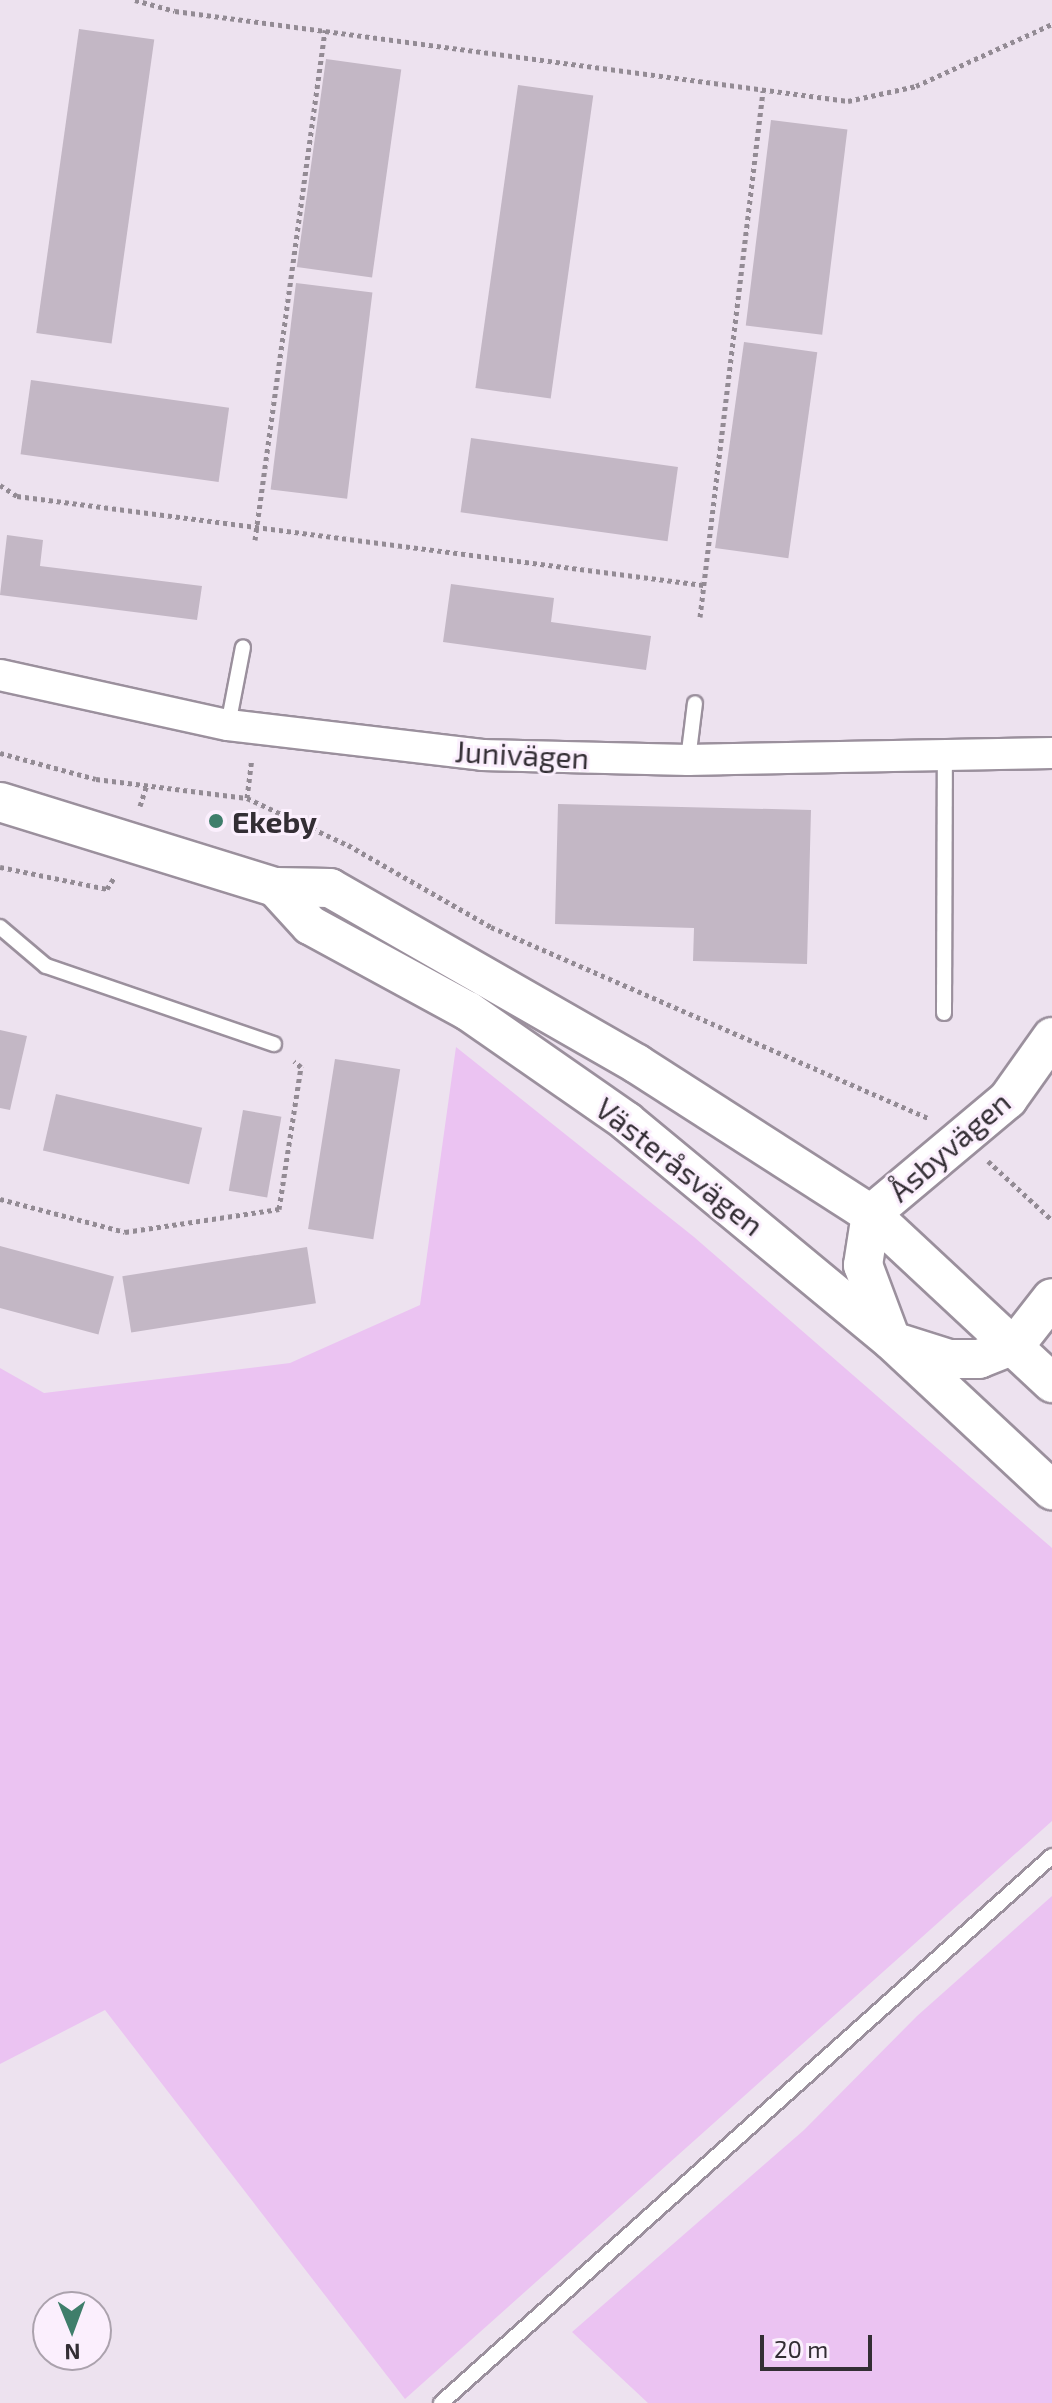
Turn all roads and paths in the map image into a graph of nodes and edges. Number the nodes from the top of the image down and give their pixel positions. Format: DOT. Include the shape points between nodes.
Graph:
graph roads {
  1 [pos="135,0"];
  2 [pos="1052,24"];
  3 [pos="326,29"];
  4 [pos="763,91"];
  5 [pos="0,485"];
  6 [pos="256,526"];
  7 [pos="255,540"];
  8 [pos="703,585"];
  9 [pos="700,617"];
  10 [pos="243,647"];
  11 [pos="0,675"];
  12 [pos="695,703"];
  13 [pos="228,725"];
  14 [pos="0,753"];
  15 [pos="1052,753"];
  16 [pos="945,755"];
  17 [pos="688,760"];
  18 [pos="0,802"];
  19 [pos="275,887"];
  20 [pos="0,927"];
  21 [pos="944,1013"];
  22 [pos="1052,1037"];
  23 [pos="274,1044"];
  24 [pos="961,1140"];
  25 [pos="0,1199"];
  26 [pos="871,1214"];
  27 [pos="1052,1220"];
  28 [pos="1052,1298"];
  29 [pos="892,1341"];
  30 [pos="1016,1344"];
  31 [pos="1052,1383"];
  32 [pos="1052,1490"];
  33 [pos="1052,1856"];
  34 [pos="441,2403"];
  1 -- 3 [label="path"];
  2 -- 4 [label="path" via="916,86 848,101"];
  3 -- 4 [label="path"];
  3 -- 6 [label="path"];
  4 -- 8 [label="path"];
  5 -- 6 [label="path" via="17,496"];
  6 -- 7 [label="path"];
  6 -- 8 [label="path"];
  8 -- 9 [label="path"];
  10 -- 13 [label="lane"];
  11 -- 13 [label="street, Junivägen"];
  12 -- 17 [label="lane"];
  13 -- 17 [label="street, Junivägen" via="482,755"];
  14 -- 24 [label="path" via="96,779 247,798 334,838 491,927 915,1110"];
  15 -- 16 [label="street, Junivägen"];
  16 -- 17 [label="street, Junivägen"];
  16 -- 21 [label="lane"];
  18 -- 19 [label="street, Västeråsvägen"];
  19 -- 26 [label="street, Västeråsvägen" via="330,888 637,1064"];
  19 -- 29 [label="street, Västeråsvägen" via="310,925 468,1011 626,1121"];
  20 -- 23 [label="lane" via="46,966"];
  22 -- 24 [label="street, Åsbyvägen" via="1008,1099"];
  23 -- 25 [label="path" via="301,1067 279,1209 125,1232"];
  24 -- 26 [label="street, Åsbyvägen"];
  24 -- 27 [label="path"];
  26 -- 29 [label="street" via="863,1265"];
  26 -- 30 [label="street, Västeråsvägen"];
  28 -- 30 [label="street"];
  29 -- 30 [label="street" via="949,1359 979,1359"];
  29 -- 32 [label="street, Västeråsvägen"];
  30 -- 31 [label="street, Västeråsvägen"];
  33 -- 34 [label="lane"];
}
